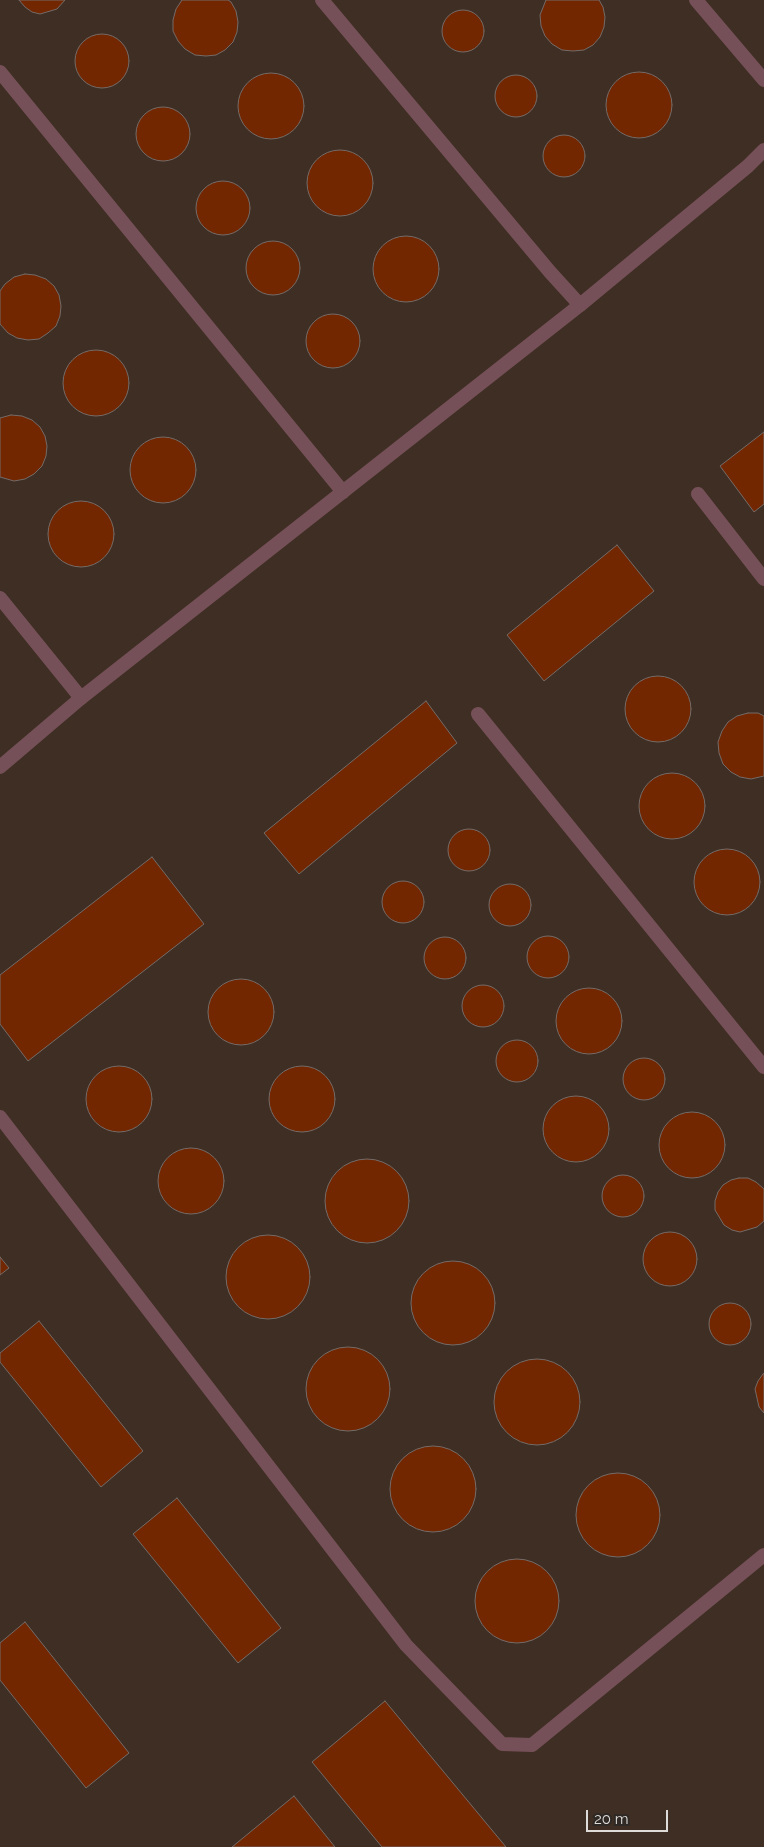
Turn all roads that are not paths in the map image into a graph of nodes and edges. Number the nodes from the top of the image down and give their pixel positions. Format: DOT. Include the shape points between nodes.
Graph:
graph roads {
  1 [pos="322,0"];
  2 [pos="696,0"];
  3 [pos="0,72"];
  4 [pos="764,80"];
  5 [pos="764,150"];
  6 [pos="580,305"];
  7 [pos="343,492"];
  8 [pos="698,494"];
  9 [pos="764,579"];
  10 [pos="0,598"];
  11 [pos="81,698"];
  12 [pos="478,714"];
  13 [pos="0,767"];
  14 [pos="764,1067"];
  15 [pos="0,1117"];
  16 [pos="764,1555"];
  1 -- 6 [label="street"];
  2 -- 4 [label="street"];
  3 -- 7 [label="street"];
  5 -- 6 [label="street"];
  6 -- 7 [label="street"];
  7 -- 11 [label="street"];
  8 -- 9 [label="street"];
  10 -- 11 [label="street"];
  11 -- 13 [label="street"];
  12 -- 14 [label="street"];
  15 -- 16 [label="street" via="406,1645 502,1744 532,1745"];
}
